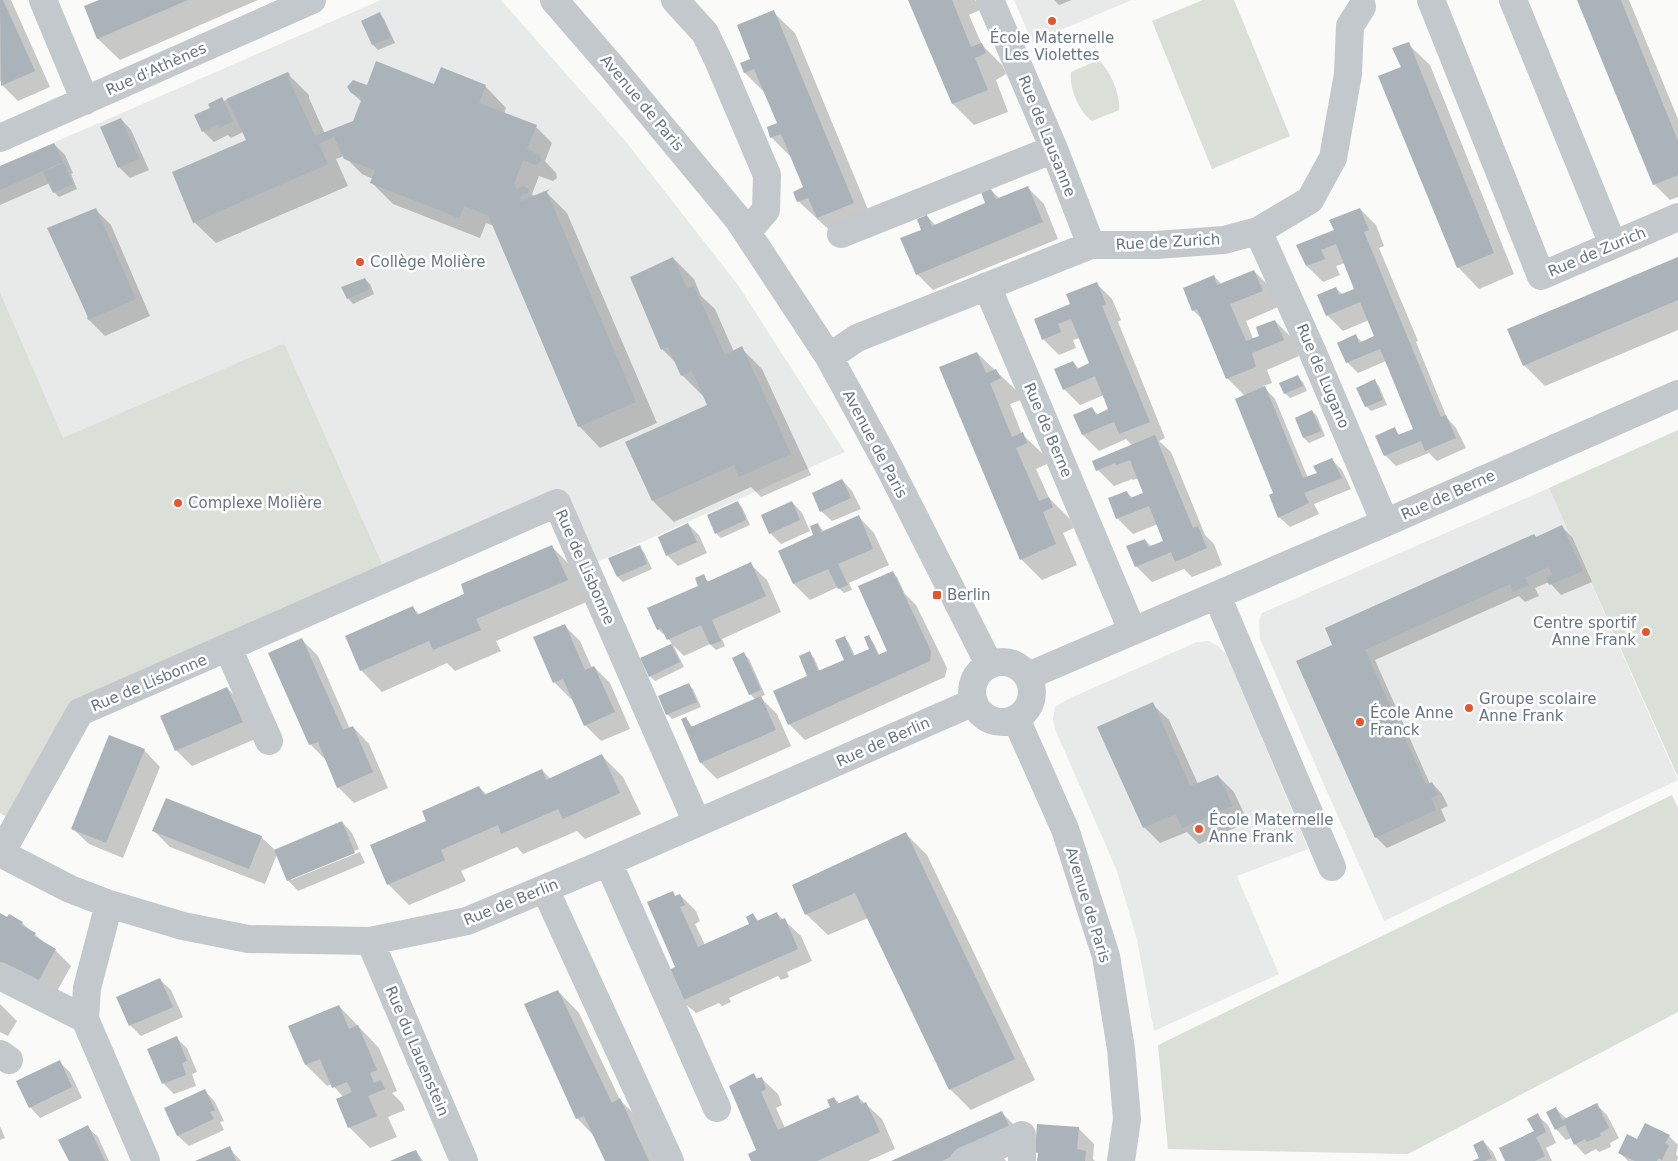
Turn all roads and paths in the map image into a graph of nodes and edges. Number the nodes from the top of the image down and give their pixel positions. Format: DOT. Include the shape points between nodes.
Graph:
graph roads {
  1 [pos="43,0"];
  2 [pos="312,0"];
  3 [pos="554,0"];
  4 [pos="675,0"];
  5 [pos="990,0"];
  6 [pos="1431,0"];
  7 [pos="1513,0"];
  8 [pos="1366,2"];
  9 [pos="85,101"];
  10 [pos="0,138"];
  11 [pos="1054,148"];
  12 [pos="1678,217"];
  13 [pos="1258,231"];
  14 [pos="747,232"];
  15 [pos="841,234"];
  16 [pos="1091,245"];
  17 [pos="1612,245"];
  18 [pos="987,286"];
  19 [pos="829,357"];
  20 [pos="1678,394"];
  21 [pos="1385,523"];
  22 [pos="1217,596"];
  23 [pos="1132,630"];
  24 [pos="228,648"];
  25 [pos="989,664"];
  26 [pos="1028,676"];
  27 [pos="974,702"];
  28 [pos="1016,719"];
  29 [pos="269,741"];
  30 [pos="697,823"];
  31 [pos="1,853"];
  32 [pos="608,862"];
  33 [pos="1332,867"];
  34 [pos="545,889"];
  35 [pos="109,904"];
  36 [pos="370,941"];
  37 [pos="0,976"];
  38 [pos="85,1018"];
  39 [pos="717,1108"];
  40 [pos="146,1161"];
  41 [pos="464,1161"];
  42 [pos="670,1161"];
  43 [pos="964,1161"];
  44 [pos="1022,1161"];
  45 [pos="1121,1161"];
  1 -- 9 [label="street"];
  2 -- 9 [label="street, Rue d'Athènes"];
  3 -- 14 [label="street, Avenue de Paris"];
  4 -- 14 [label="street" via="705,33 767,175 766,210"];
  5 -- 11 [label="street, Rue de Lausanne"];
  6 -- 17 [label="street, Rue de Zurich" via="1541,276"];
  7 -- 17 [label="street"];
  8 -- 13 [label="street, Rue de Zurich" via="1350,26 1348,74 1333,158 1310,200"];
  9 -- 10 [label="street, Rue d'Athènes"];
  11 -- 15 [label="street"];
  11 -- 16 [label="street, Rue de Lausanne"];
  12 -- 17 [label="street, Rue de Zurich"];
  13 -- 16 [label="street, Rue de Zurich" via="1224,240"];
  13 -- 21 [label="street, Rue de Lugano"];
  14 -- 19 [label="street, Avenue de Paris"];
  16 -- 18 [label="street, Rue de Zurich"];
  18 -- 19 [label="street, Rue de Zurich" via="857,338"];
  18 -- 23 [label="street, Rue de Berne"];
  19 -- 25 [label="street, Avenue de Paris"];
  20 -- 21 [label="street, Rue de Berne"];
  21 -- 22 [label="street, Rue de Berne"];
  22 -- 23 [label="street, Rue de Berne"];
  22 -- 33 [label="street"];
  23 -- 26 [label="street, Rue de Berne"];
  24 -- 29 [label="street"];
  24 -- 30 [label="street, Rue de Lisbonne" via="558,504"];
  24 -- 31 [label="street, Rue de Lisbonne" via="80,712"];
  25 -- 26 [label="street" via="1009,662 1019,666"];
  25 -- 27 [label="street" via="977,674 972,686"];
  26 -- 28 [label="street" via="1032,698 1028,708"];
  27 -- 28 [label="street" via="983,715 994,721"];
  27 -- 30 [label="street, Rue de Berlin"];
  28 -- 45 [label="street, Avenue de Paris" via="1064,829 1106,956 1121,1049 1127,1119"];
  30 -- 32 [label="street, Rue de Berlin"];
  31 -- 35 [label="street, Rue de Berlin" via="70,889"];
  32 -- 34 [label="street, Rue de Berlin"];
  32 -- 39 [label="street"];
  34 -- 36 [label="street, Rue de Berlin" via="467,921"];
  34 -- 42 [label="street"];
  35 -- 36 [label="street, Rue de Berlin" via="183,926 248,939"];
  35 -- 38 [label="street" via="87,988"];
  36 -- 41 [label="street, Rue du Lauenstein"];
  37 -- 38 [label="street"];
  38 -- 40 [label="street"];
  43 -- 44 [label="street" via="1022,1135"];
}
